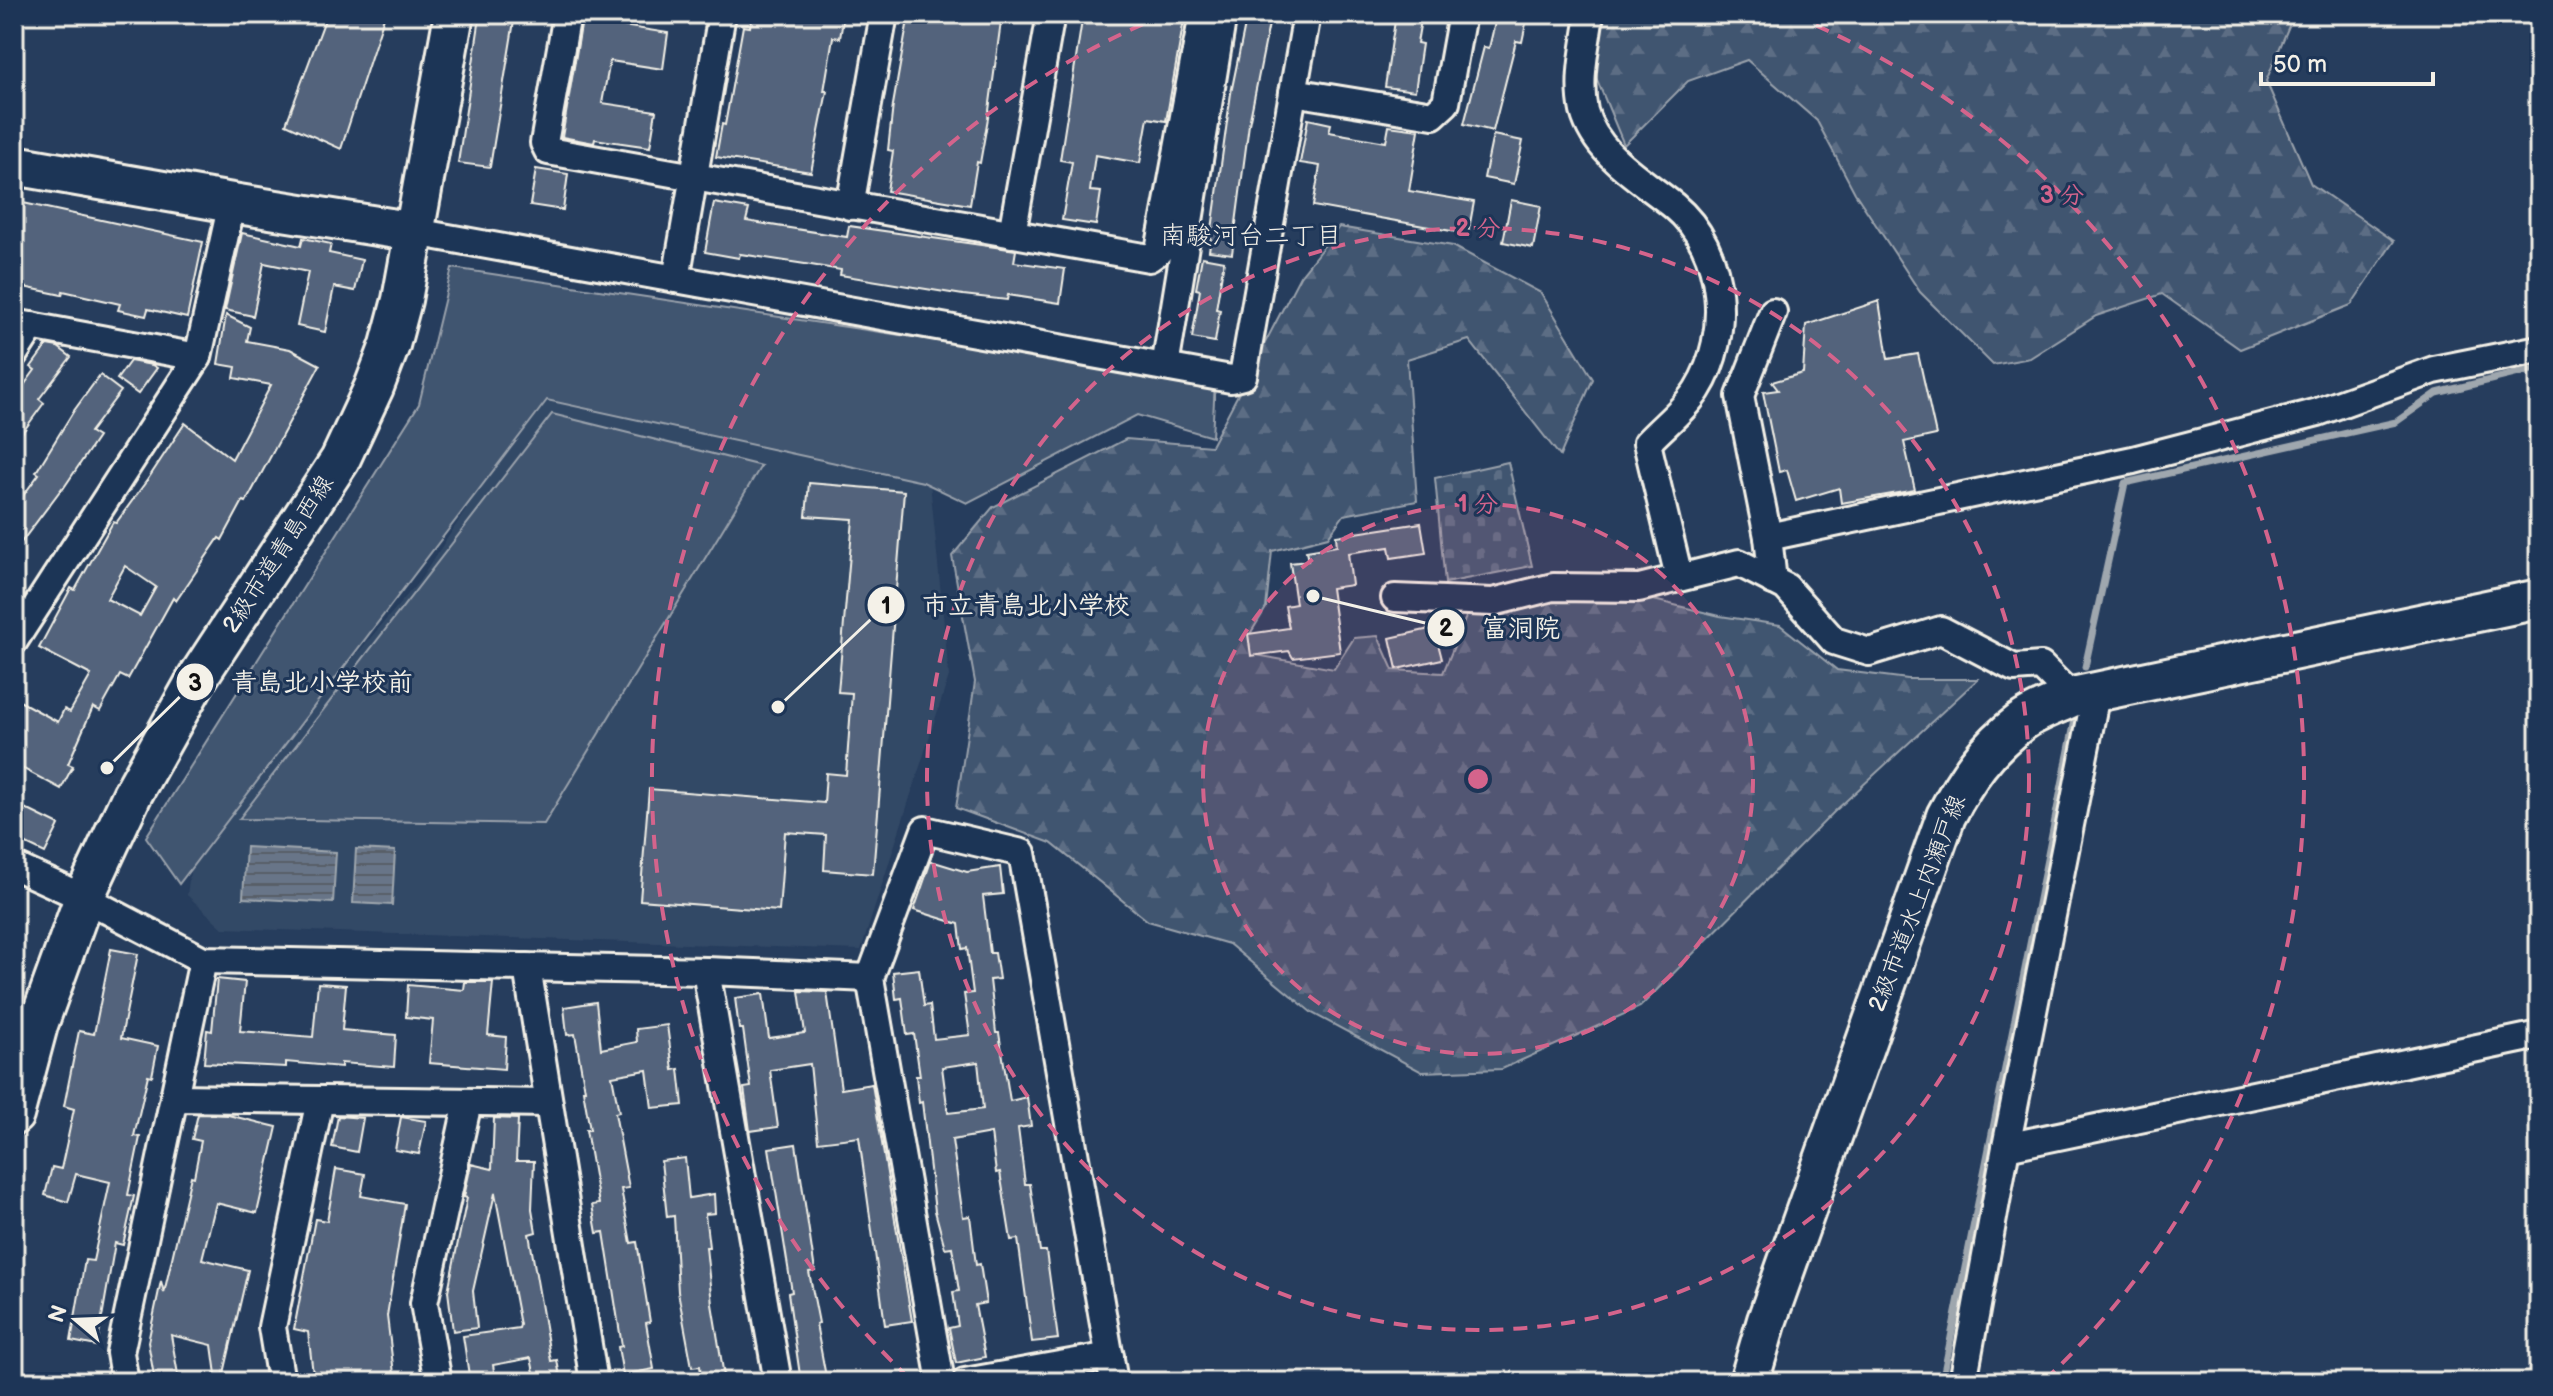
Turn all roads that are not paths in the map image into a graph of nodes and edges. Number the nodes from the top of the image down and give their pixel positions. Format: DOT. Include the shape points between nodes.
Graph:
graph roads {
  1 [pos="454,14"];
  2 [pos="567,14"];
  3 [pos="722,14"];
  4 [pos="884,14"];
  5 [pos="1051,14"];
  6 [pos="1203,14"];
  7 [pos="1223,14"];
  8 [pos="1307,14"];
  9 [pos="1462,14"];
  10 [pos="1590,14"];
  11 [pos="1293,92"];
  12 [pos="14,165"];
  13 [pos="694,179"];
  14 [pos="232,203"];
  15 [pos="850,206"];
  16 [pos="415,232"];
  17 [pos="1012,234"];
  18 [pos="676,279"];
  19 [pos="1773,312"];
  20 [pos="23,325"];
  21 [pos="2539,349"];
  22 [pos="14,354"];
  23 [pos="198,357"];
  24 [pos="1165,367"];
  25 [pos="1768,537"];
  26 [pos="1679,577"];
  27 [pos="1773,581"];
  28 [pos="1395,598"];
  29 [pos="2539,599"];
  30 [pos="14,641"];
  31 [pos="2084,696"];
  32 [pos="14,866"];
  33 [pos="84,898"];
  34 [pos="203,960"];
  35 [pos="527,967"];
  36 [pos="706,971"];
  37 [pos="870,978"];
  38 [pos="2539,1035"];
  39 [pos="175,1098"];
  40 [pos="320,1100"];
  41 [pos="468,1102"];
  42 [pos="547,1103"];
  43 [pos="14,1115"];
  44 [pos="2006,1147"];
  45 [pos="1110,1356"];
  46 [pos="125,1382"];
  47 [pos="281,1382"];
  48 [pos="438,1382"];
  49 [pos="594,1382"];
  50 [pos="778,1382"];
  51 [pos="941,1382"];
  52 [pos="965,1382"];
  53 [pos="1114,1382"];
  54 [pos="1749,1382"];
  55 [pos="1963,1382"];
  1 -- 16 [label="street, 2級市道青島西線"];
  2 -- 13 [label="street" via="544,143 548,151"];
  3 -- 13 [label="street"];
  4 -- 15 [label="street"];
  5 -- 17 [label="street"];
  6 -- 17 [label="street" via="1159,251 1149,258"];
  7 -- 24 [label="street"];
  8 -- 11 [label="street"];
  9 -- 11 [label="street" via="1446,103 1433,115"];
  10 -- 26 [label="street" via="1581,84 1597,139 1618,163 1678,209 1701,238 1717,282 1721,321 1713,355 1697,390 1647,443"];
  11 -- 24 [label="street" via="1243,376 1231,379"];
  12 -- 14 [label="street"];
  13 -- 15 [label="street"];
  13 -- 18 [label="street"];
  14 -- 16 [label="street"];
  14 -- 23 [label="street"];
  15 -- 17 [label="street"];
  16 -- 18 [label="street"];
  16 -- 33 [label="street, 2級市道青島西線" via="390,345 340,460 198,677 132,795"];
  18 -- 24 [label="street"];
  19 -- 25 [label="street" via="1740,396"];
  20 -- 22 [label="street"];
  20 -- 23 [label="street"];
  21 -- 25 [label="street" via="2434,370 2318,412 2133,460"];
  23 -- 30 [label="street"];
  25 -- 27 [label="street"];
  26 -- 27 [label="street" via="1739,563"];
  26 -- 28 [label="street" via="1639,588 1553,587 1493,602"];
  27 -- 31 [label="street" via="1786,587 1834,641 1869,652 1941,630 2014,668 2041,666"];
  29 -- 31 [label="street, 2級市道水上内瀬戸線"];
  31 -- 44 [label="street"];
  31 -- 54 [label="street, 2級市道水上内瀬戸線" via="2022,721 1967,776 1946,816"];
  32 -- 33 [label="street"];
  33 -- 34 [label="street"];
  33 -- 43 [label="street, 2級市道青島西線" via="38,1025"];
  34 -- 35 [label="street"];
  34 -- 39 [label="street"];
  35 -- 36 [label="street"];
  35 -- 42 [label="street"];
  36 -- 37 [label="street"];
  36 -- 50 [label="street"];
  37 -- 45 [label="street" via="925,830 1022,853"];
  37 -- 51 [label="street"];
  38 -- 44 [label="street"];
  39 -- 40 [label="street"];
  39 -- 46 [label="street" via="120,1353"];
  40 -- 41 [label="street"];
  40 -- 47 [label="street" via="272,1327"];
  41 -- 42 [label="street"];
  41 -- 48 [label="street" via="424,1303"];
  42 -- 49 [label="street"];
  44 -- 55 [label="street"];
  45 -- 52 [label="street"];
  45 -- 53 [label="street"];
}
